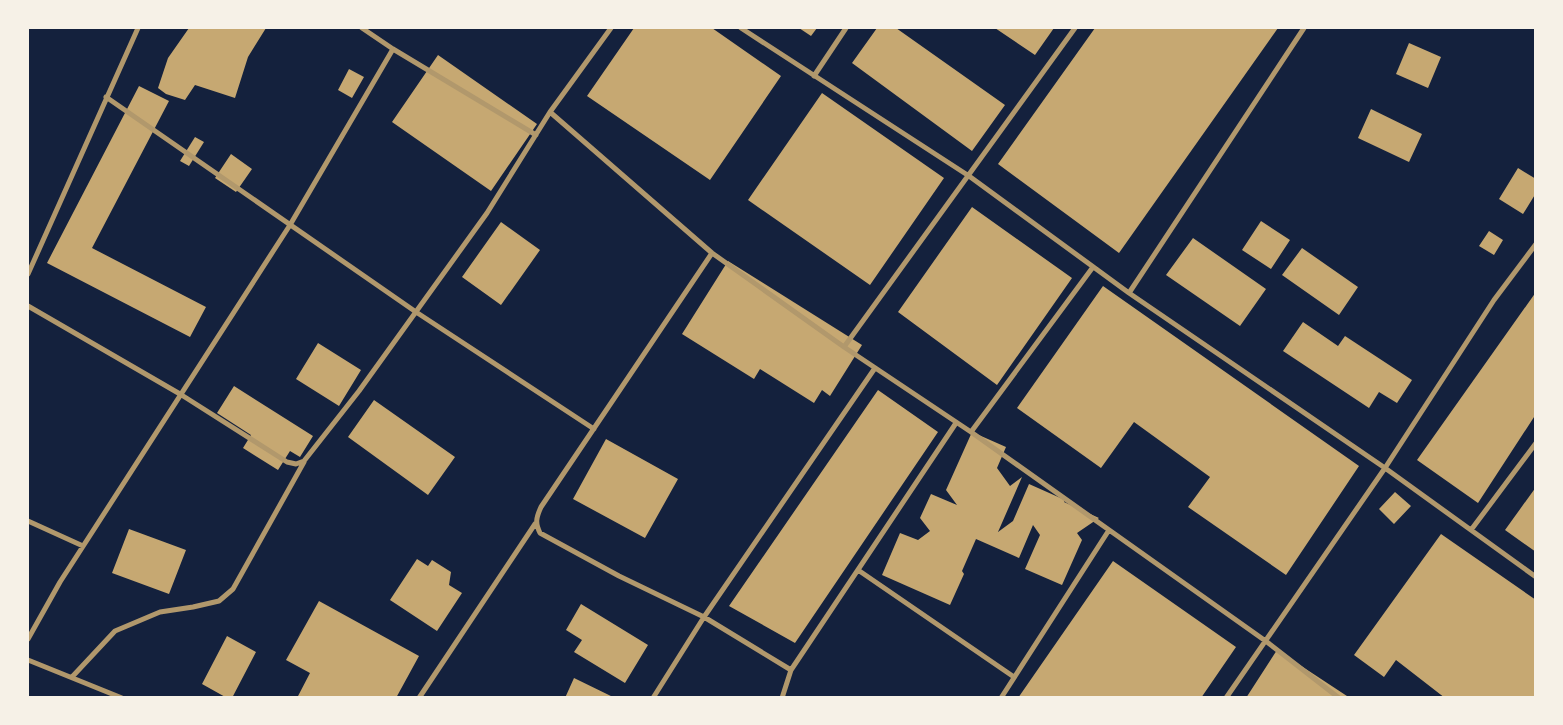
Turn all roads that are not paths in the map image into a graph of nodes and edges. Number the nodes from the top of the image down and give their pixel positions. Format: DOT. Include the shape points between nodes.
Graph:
graph roads {
  1 [pos="138,28"];
  2 [pos="362,28"];
  3 [pos="612,28"];
  4 [pos="741,28"];
  5 [pos="846,28"];
  6 [pos="1076,28"];
  7 [pos="1304,28"];
  8 [pos="393,49"];
  9 [pos="814,76"];
  10 [pos="106,97"];
  11 [pos="550,112"];
  12 [pos="536,135"];
  13 [pos="969,176"];
  14 [pos="290,225"];
  15 [pos="1536,244"];
  16 [pos="712,253"];
  17 [pos="1093,267"];
  18 [pos="28,274"];
  19 [pos="1129,293"];
  20 [pos="28,306"];
  21 [pos="416,312"];
  22 [pos="844,347"];
  23 [pos="875,368"];
  24 [pos="180,394"];
  25 [pos="956,423"];
  26 [pos="594,429"];
  27 [pos="971,432"];
  28 [pos="1536,444"];
  29 [pos="304,461"];
  30 [pos="1385,468"];
  31 [pos="28,521"];
  32 [pos="535,524"];
  33 [pos="1109,530"];
  34 [pos="1471,530"];
  35 [pos="83,546"];
  36 [pos="858,570"];
  37 [pos="1536,577"];
  38 [pos="704,618"];
  39 [pos="28,639"];
  40 [pos="1267,642"];
  41 [pos="28,660"];
  42 [pos="791,670"];
  43 [pos="72,677"];
  44 [pos="1014,677"];
  45 [pos="122,698"];
  46 [pos="419,698"];
  47 [pos="653,698"];
  48 [pos="782,698"];
  49 [pos="1001,698"];
  50 [pos="1226,698"];
  51 [pos="1339,698"];
  1 -- 10 [label="street"];
  2 -- 8 [label="street"];
  3 -- 11 [label="street"];
  4 -- 9 [label="street"];
  5 -- 9 [label="street"];
  6 -- 13 [label="street"];
  7 -- 19 [label="street"];
  8 -- 12 [label="street"];
  8 -- 14 [label="street"];
  9 -- 13 [label="street"];
  10 -- 14 [label="street"];
  10 -- 18 [label="street"];
  11 -- 12 [label="street"];
  11 -- 16 [label="street"];
  12 -- 21 [label="street" via="487,213"];
  13 -- 17 [label="street"];
  13 -- 22 [label="street"];
  14 -- 21 [label="street"];
  14 -- 24 [label="street"];
  15 -- 30 [label="street" via="1494,300"];
  16 -- 22 [label="street"];
  16 -- 26 [label="street"];
  17 -- 19 [label="street"];
  17 -- 27 [label="street"];
  19 -- 30 [label="street"];
  20 -- 24 [label="street"];
  21 -- 26 [label="street"];
  21 -- 29 [label="street"];
  22 -- 23 [label="street"];
  23 -- 25 [label="street"];
  23 -- 38 [label="street"];
  24 -- 29 [label="street" via="288,462"];
  24 -- 35 [label="street"];
  25 -- 27 [label="street"];
  25 -- 36 [label="street"];
  26 -- 32 [label="street" via="541,508"];
  27 -- 33 [label="street"];
  28 -- 34 [label="street"];
  29 -- 43 [label="street" via="233,589 218,601 160,612 115,631"];
  30 -- 34 [label="street"];
  30 -- 40 [label="street"];
  31 -- 35 [label="street"];
  32 -- 38 [label="street" via="540,534"];
  32 -- 46 [label="street"];
  33 -- 40 [label="street"];
  33 -- 44 [label="street"];
  34 -- 37 [label="street"];
  35 -- 39 [label="street"];
  36 -- 42 [label="street"];
  36 -- 44 [label="street"];
  38 -- 42 [label="street"];
  38 -- 47 [label="street"];
  40 -- 50 [label="street"];
  40 -- 51 [label="street"];
  41 -- 43 [label="street"];
  42 -- 48 [label="street"];
  43 -- 45 [label="street"];
  44 -- 49 [label="street"];
}
